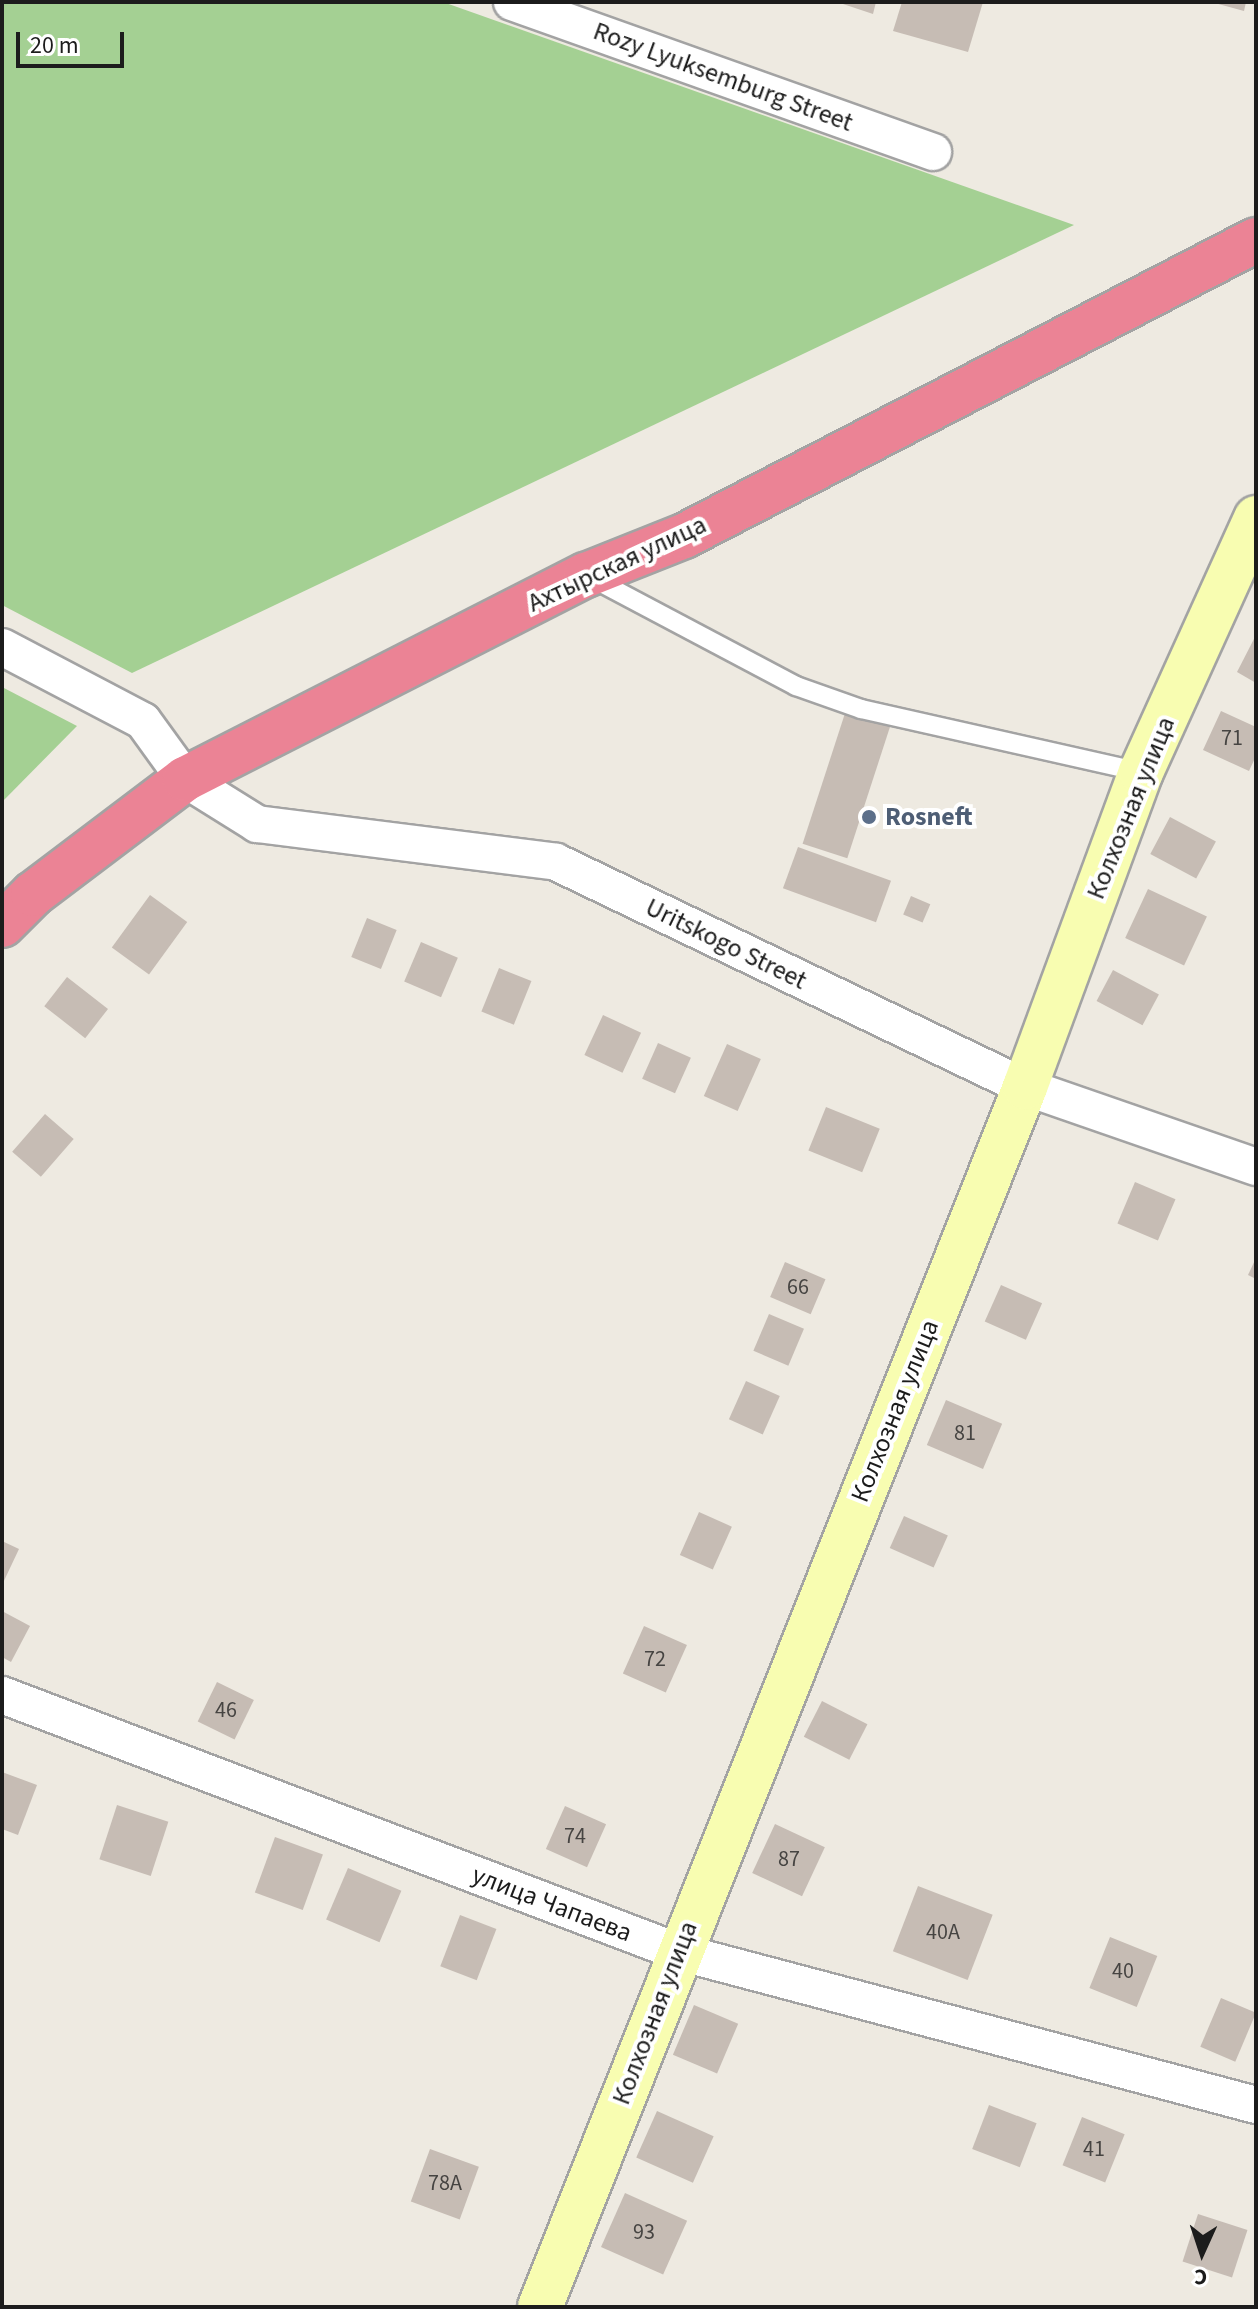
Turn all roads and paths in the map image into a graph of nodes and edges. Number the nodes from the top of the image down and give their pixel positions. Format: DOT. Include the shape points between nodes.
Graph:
graph roads {
  1 [pos="512,2"];
  2 [pos="933,152"];
  3 [pos="1256,240"];
  4 [pos="1256,518"];
  5 [pos="586,575"];
  6 [pos="2,647"];
  7 [pos="1141,772"];
  8 [pos="185,779"];
  9 [pos="2,925"];
  10 [pos="1025,1087"];
  11 [pos="1256,1167"];
  12 [pos="2,1695"];
  13 [pos="679,1952"];
  14 [pos="1256,2105"];
  15 [pos="540,2307"];
  1 -- 2 [label="street, Rozy Lyuksemburg Street"];
  3 -- 5 [label="highway, Ахтырская улица" via="698,529"];
  4 -- 7 [label="street, Колхозная улица"];
  5 -- 7 [label="lane" via="822,695 861,709"];
  5 -- 8 [label="highway, Ахтырская улица"];
  6 -- 8 [label="street" via="143,721"];
  7 -- 10 [label="street, Колхозная улица"];
  8 -- 9 [label="highway, Ахтырская улица" via="33,894"];
  8 -- 10 [label="street, Uritskogo Street" via="257,824 556,862"];
  10 -- 11 [label="street, Uritskogo Street"];
  10 -- 13 [label="street, Колхозная улица"];
  12 -- 13 [label="street, улица Чапаева"];
  13 -- 14 [label="street, улица Чапаева"];
  13 -- 15 [label="street, Колхозная улица"];
}
